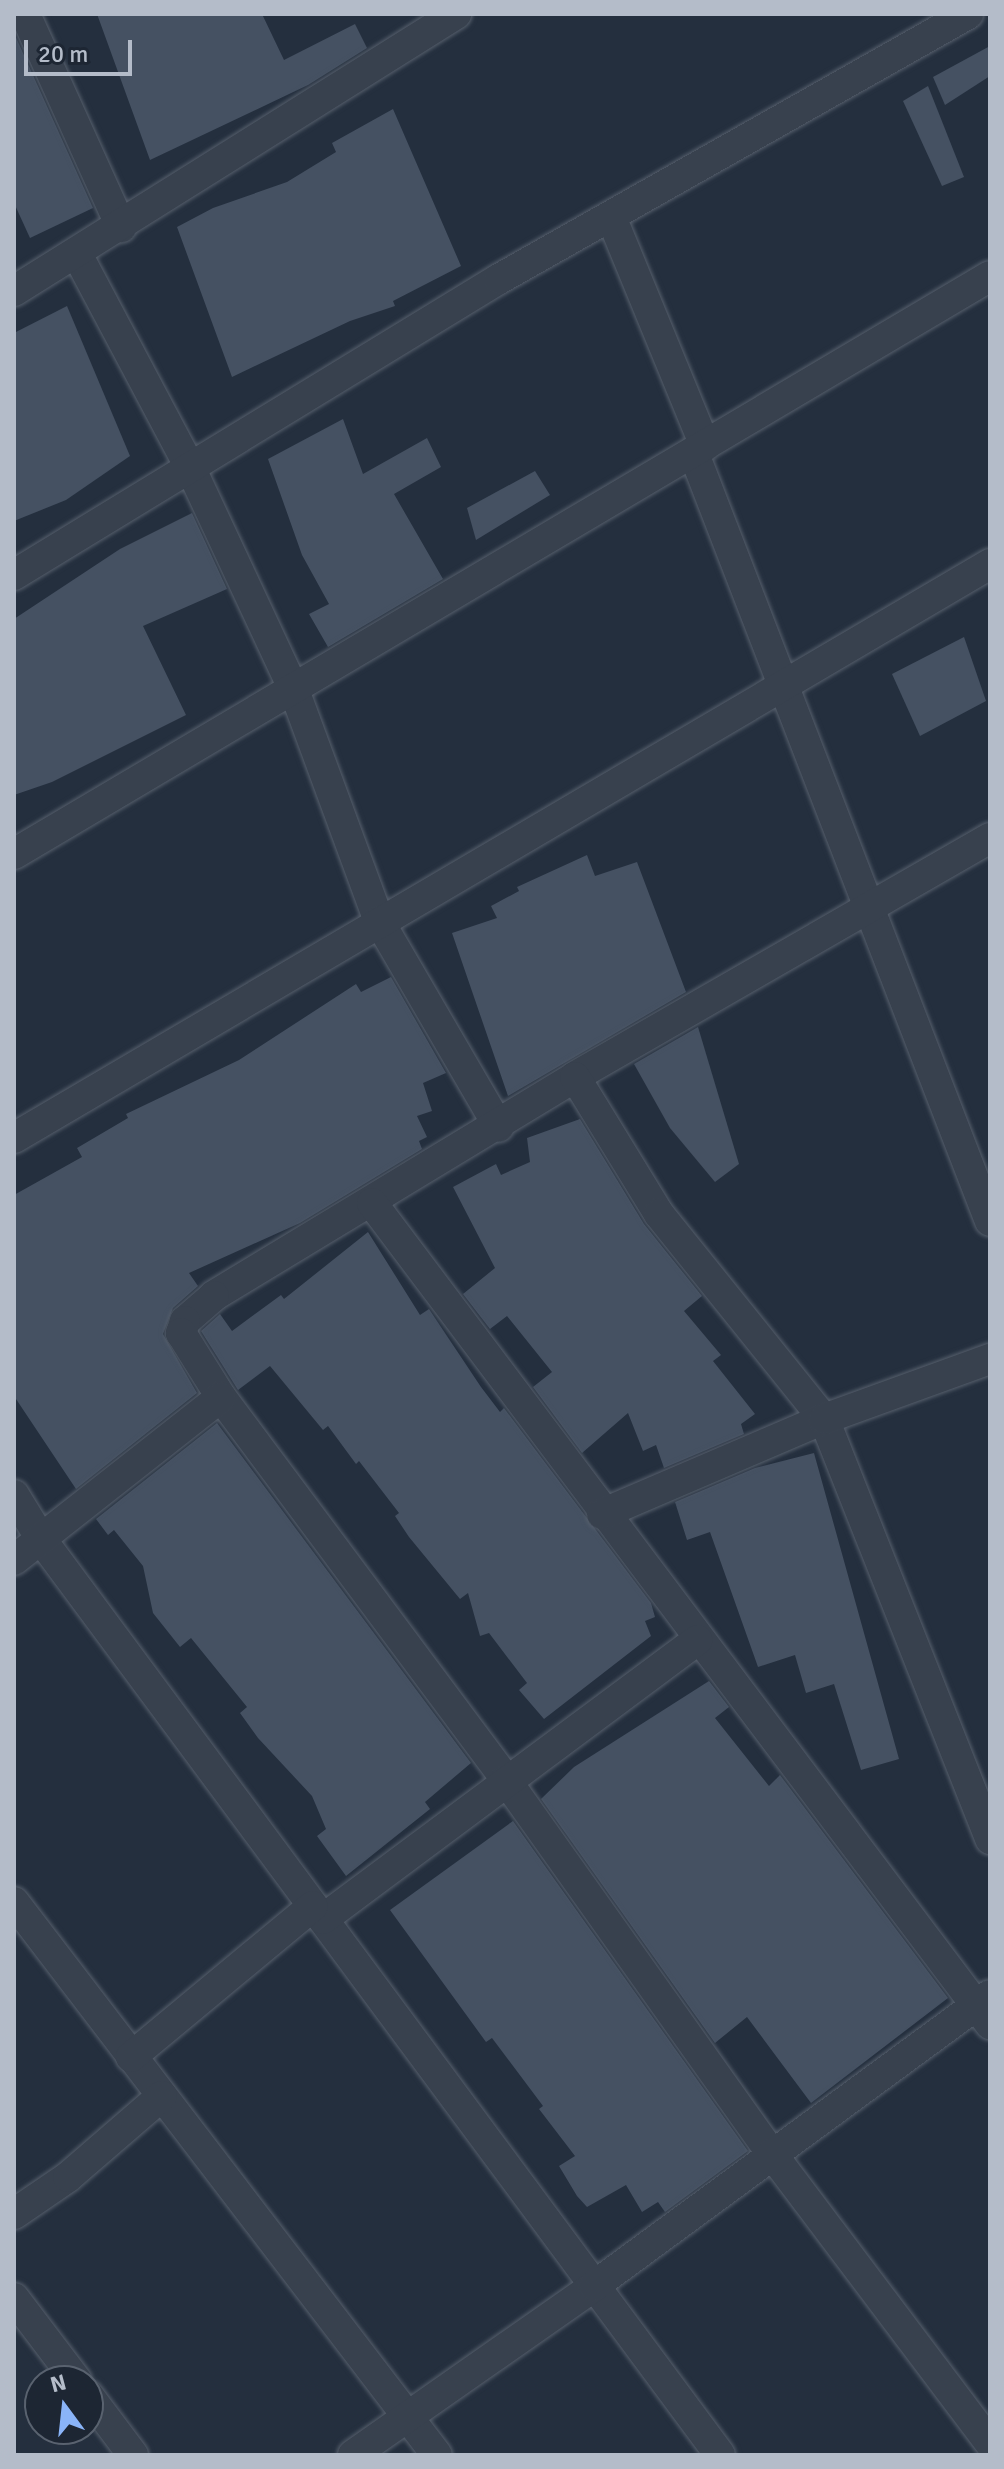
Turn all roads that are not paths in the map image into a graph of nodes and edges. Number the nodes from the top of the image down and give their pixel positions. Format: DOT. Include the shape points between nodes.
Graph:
graph roads {
  1 [pos="25,14"];
  2 [pos="456,14"];
  3 [pos="968,14"];
  4 [pos="14,20"];
  5 [pos="612,219"];
  6 [pos="121,227"];
  7 [pos="77,254"];
  8 [pos="990,276"];
  9 [pos="14,291"];
  10 [pos="700,450"];
  11 [pos="190,467"];
  12 [pos="990,564"];
  13 [pos="14,575"];
  14 [pos="786,688"];
  15 [pos="294,690"];
  16 [pos="990,838"];
  17 [pos="14,854"];
  18 [pos="868,909"];
  19 [pos="379,921"];
  20 [pos="575,1077"];
  21 [pos="499,1127"];
  22 [pos="14,1138"];
  23 [pos="372,1203"];
  24 [pos="990,1221"];
  25 [pos="990,1359"];
  26 [pos="221,1397"];
  27 [pos="824,1419"];
  28 [pos="14,1495"];
  29 [pos="602,1514"];
  30 [pos="41,1539"];
  31 [pos="14,1560"];
  32 [pos="697,1640"];
  33 [pos="506,1780"];
  34 [pos="990,1839"];
  35 [pos="14,1902"];
  36 [pos="318,1912"];
  37 [pos="985,2008"];
  38 [pos="131,2057"];
  39 [pos="162,2096"];
  40 [pos="772,2154"];
  41 [pos="14,2214"];
  42 [pos="594,2286"];
  43 [pos="14,2298"];
  44 [pos="65,2365"];
  45 [pos="407,2415"];
  46 [pos="104,2416"];
  47 [pos="990,2443"];
  48 [pos="133,2455"];
  49 [pos="353,2455"];
  50 [pos="437,2455"];
  51 [pos="720,2455"];
  1 -- 4 [label="street"];
  1 -- 6 [label="street"];
  2 -- 6 [label="street"];
  3 -- 5 [label="street"];
  5 -- 10 [label="street"];
  5 -- 11 [label="street" via="499,279"];
  6 -- 7 [label="street"];
  7 -- 9 [label="street"];
  7 -- 11 [label="street"];
  8 -- 10 [label="street"];
  10 -- 14 [label="street"];
  10 -- 15 [label="street"];
  11 -- 13 [label="street"];
  11 -- 15 [label="street"];
  12 -- 14 [label="street"];
  14 -- 18 [label="street"];
  14 -- 19 [label="street"];
  15 -- 17 [label="street"];
  15 -- 19 [label="street"];
  16 -- 18 [label="street"];
  18 -- 20 [label="street"];
  18 -- 24 [label="street"];
  19 -- 21 [label="street"];
  19 -- 22 [label="street"];
  20 -- 21 [label="street"];
  20 -- 27 [label="street" via="659,1214"];
  21 -- 23 [label="street"];
  23 -- 26 [label="street" via="214,1296 185,1321 183,1343"];
  23 -- 29 [label="street"];
  25 -- 27 [label="street"];
  26 -- 30 [label="street"];
  26 -- 33 [label="street"];
  27 -- 29 [label="street"];
  27 -- 34 [label="street"];
  28 -- 30 [label="street"];
  29 -- 32 [label="street"];
  30 -- 31 [label="street"];
  30 -- 36 [label="street"];
  32 -- 33 [label="street"];
  32 -- 37 [label="street"];
  33 -- 36 [label="street"];
  33 -- 40 [label="street"];
  35 -- 38 [label="street"];
  36 -- 38 [label="street"];
  36 -- 42 [label="street"];
  37 -- 40 [label="street"];
  38 -- 39 [label="street"];
  39 -- 41 [label="street" via="68,2177"];
  39 -- 45 [label="street"];
  40 -- 42 [label="street"];
  40 -- 47 [label="street"];
  42 -- 45 [label="street"];
  42 -- 51 [label="street"];
  43 -- 44 [label="street"];
  45 -- 49 [label="street"];
  45 -- 50 [label="street"];
  46 -- 48 [label="street"];
}
